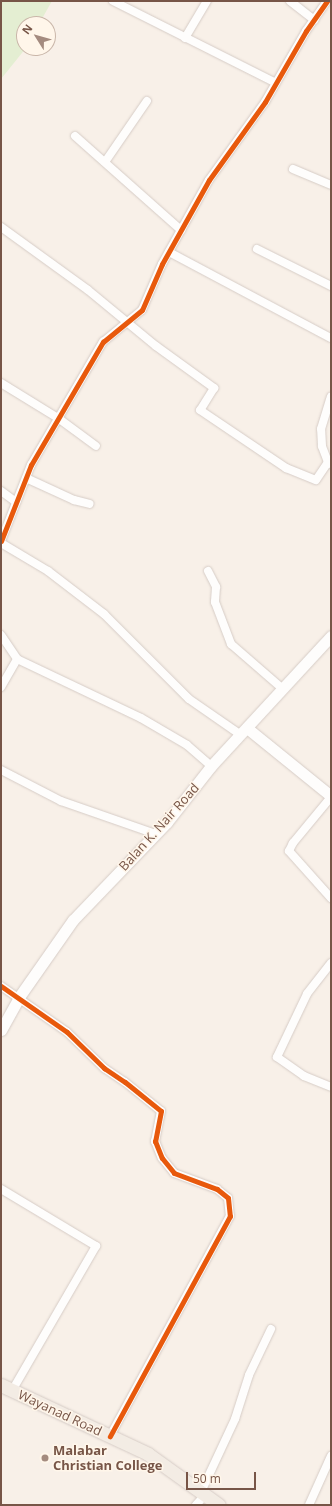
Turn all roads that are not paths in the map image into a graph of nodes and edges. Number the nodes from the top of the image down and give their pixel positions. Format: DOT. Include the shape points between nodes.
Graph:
graph roads {
  1 [pos="113,1"];
  2 [pos="207,1"];
  3 [pos="290,1"];
  4 [pos="327,1"];
  5 [pos="314,20"];
  6 [pos="185,38"];
  7 [pos="276,83"];
  8 [pos="147,102"];
  9 [pos="75,136"];
  10 [pos="104,162"];
  11 [pos="292,169"];
  12 [pos="331,185"];
  13 [pos="1,227"];
  14 [pos="181,230"];
  15 [pos="257,249"];
  16 [pos="169,252"];
  17 [pos="331,286"];
  18 [pos="127,322"];
  19 [pos="331,338"];
  20 [pos="1,383"];
  21 [pos="331,396"];
  22 [pos="58,418"];
  23 [pos="96,446"];
  24 [pos="329,463"];
  25 [pos="26,478"];
  26 [pos="1,491"];
  27 [pos="16,502"];
  28 [pos="90,504"];
  29 [pos="1,542"];
  30 [pos="208,572"];
  31 [pos="1,635"];
  32 [pos="331,636"];
  33 [pos="17,659"];
  34 [pos="1,687"];
  35 [pos="283,689"];
  36 [pos="244,732"];
  37 [pos="211,766"];
  38 [pos="1,770"];
  39 [pos="331,797"];
  40 [pos="156,834"];
  41 [pos="331,898"];
  42 [pos="331,963"];
  43 [pos="1,986"];
  44 [pos="19,997"];
  45 [pos="1,1030"];
  46 [pos="331,1088"];
  47 [pos="1,1189"];
  48 [pos="270,1329"];
  49 [pos="7,1388"];
  50 [pos="110,1436"];
  51 [pos="331,1456"];
  52 [pos="203,1494"];
  53 [pos="196,1505"];
  54 [pos="219,1505"];
  55 [pos="309,1505"];
  1 -- 6 [label="street"];
  2 -- 6 [label="street"];
  3 -- 5 [label="street"];
  4 -- 5 [label="street"];
  5 -- 7 [label="street"];
  6 -- 7 [label="street"];
  7 -- 14 [label="street" via="209,180"];
  8 -- 10 [label="street"];
  9 -- 10 [label="street"];
  10 -- 14 [label="street"];
  11 -- 12 [label="street"];
  13 -- 18 [label="street" via="88,290"];
  14 -- 16 [label="street"];
  15 -- 17 [label="street"];
  16 -- 18 [label="street" via="142,310"];
  16 -- 19 [label="street"];
  18 -- 22 [label="street" via="103,342"];
  18 -- 24 [label="street" via="214,388 200,410 286,468 316,480"];
  20 -- 22 [label="street"];
  21 -- 24 [label="street" via="321,429 322,446"];
  22 -- 23 [label="street"];
  22 -- 25 [label="street"];
  25 -- 27 [label="street"];
  25 -- 28 [label="street" via="67,498"];
  26 -- 27 [label="street"];
  27 -- 29 [label="street"];
  29 -- 36 [label="street" via="48,571 104,614 189,699"];
  30 -- 35 [label="street" via="216,587 215,602 231,644"];
  31 -- 33 [label="street"];
  32 -- 35 [label="main road, Balan K. Nair Road"];
  33 -- 34 [label="street"];
  33 -- 37 [label="street" via="141,718 187,745"];
  35 -- 36 [label="main road, Balan K. Nair Road"];
  36 -- 37 [label="main road, Balan K. Nair Road"];
  36 -- 39 [label="main road"];
  37 -- 40 [label="main road, Balan K. Nair Road"];
  38 -- 40 [label="street" via="61,801"];
  39 -- 41 [label="street" via="289,851"];
  40 -- 44 [label="main road, Balan K. Nair Road" via="73,920"];
  42 -- 46 [label="street" via="307,994 277,1057 304,1076"];
  43 -- 44 [label="street"];
  44 -- 45 [label="main road, Balan K. Nair Road"];
  44 -- 50 [label="street" via="67,1032 104,1068 161,1111 155,1141 162,1158 174,1173 217,1189 228,1198 230,1216"];
  47 -- 49 [label="street" via="96,1246"];
  48 -- 52 [label="street" via="249,1375 235,1419"];
  49 -- 50 [label="main road, Wayanad Road"];
  50 -- 52 [label="main road, Wayanad Road" via="148,1454"];
  51 -- 55 [label="street"];
  52 -- 53 [label="street"];
  52 -- 54 [label="main road, Wayanad Road"];
}
